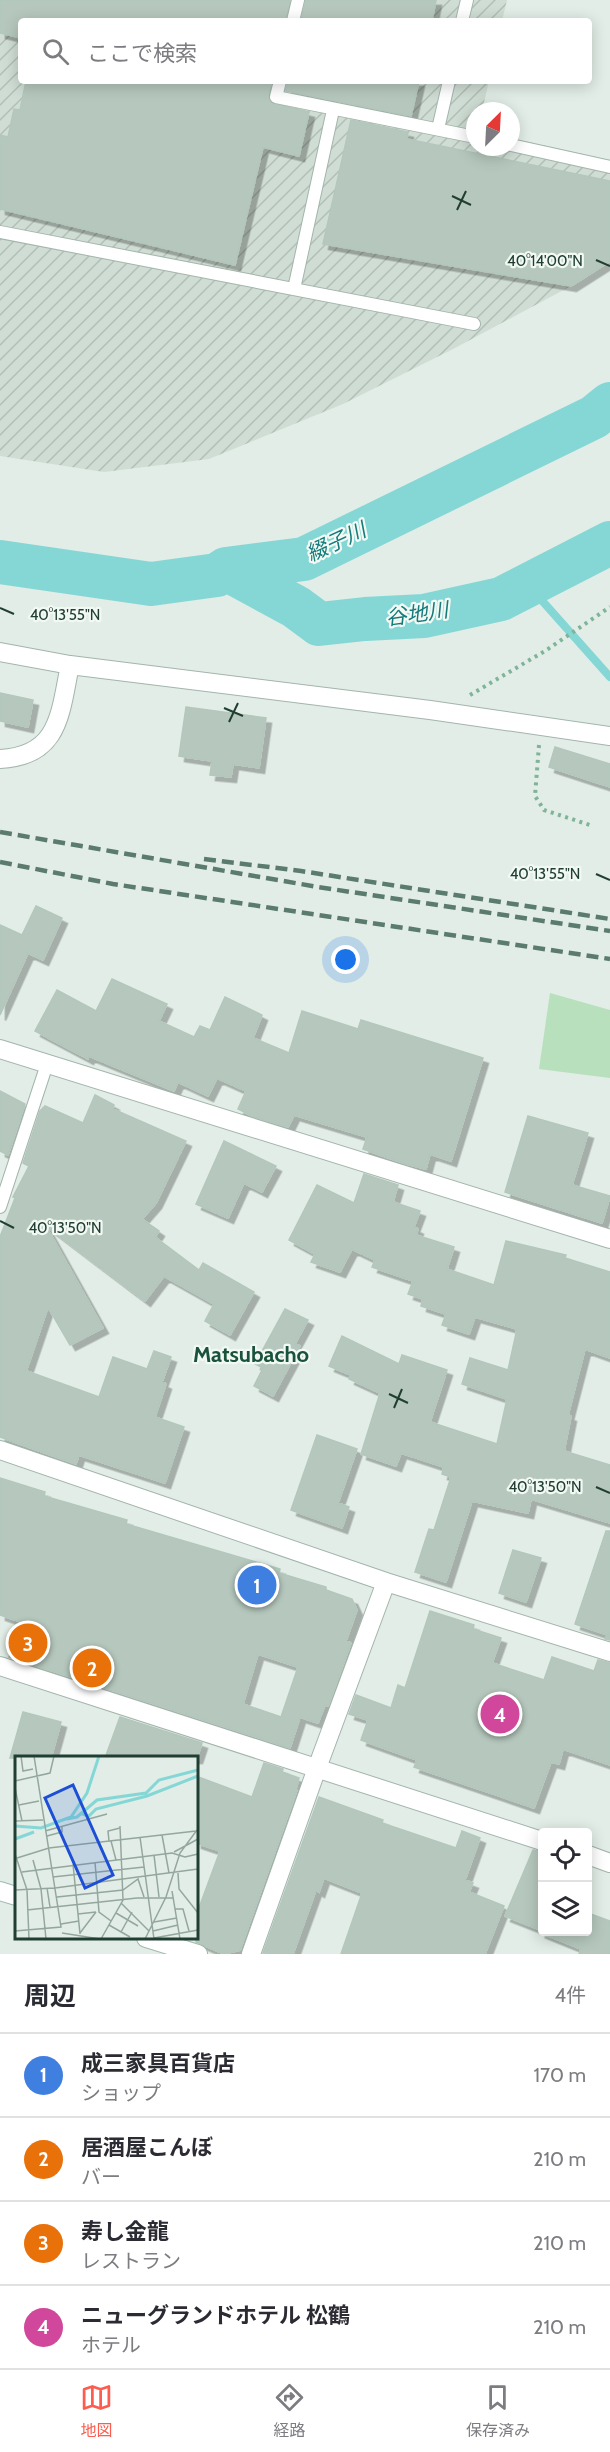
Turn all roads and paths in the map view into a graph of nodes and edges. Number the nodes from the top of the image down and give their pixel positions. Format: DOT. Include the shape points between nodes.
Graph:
graph roads {
  1 [pos="298,0"];
  2 [pos="467,0"];
  3 [pos="294,18"];
  4 [pos="463,18"];
  5 [pos="279,84"];
  6 [pos="448,84"];
  7 [pos="333,110"];
  8 [pos="438,129"];
  9 [pos="466,135"];
  10 [pos="520,147"];
  11 [pos="610,167"];
  12 [pos="0,231"];
  13 [pos="294,289"];
  14 [pos="474,324"];
  15 [pos="610,607"];
  16 [pos="0,652"];
  17 [pos="70,665"];
  18 [pos="465,698"];
  19 [pos="541,727"];
  20 [pos="610,736"];
  21 [pos="0,759"];
  22 [pos="593,826"];
  23 [pos="0,1049"];
  24 [pos="47,1064"];
  25 [pos="0,1208"];
  26 [pos="610,1239"];
  27 [pos="0,1450"];
  28 [pos="386,1582"];
  29 [pos="610,1652"];
  30 [pos="0,1666"];
  31 [pos="317,1768"];
  32 [pos="538,1839"];
  33 [pos="592,1856"];
  34 [pos="610,1863"];
  35 [pos="0,1891"];
  36 [pos="15,1896"];
  37 [pos="149,1939"];
  38 [pos="198,1954"];
  39 [pos="251,1954"];
  1 -- 3 [label="lane"];
  2 -- 4 [label="lane"];
  5 -- 7 [label="lane" via="276,97"];
  6 -- 8 [label="lane"];
  7 -- 8 [label="lane"];
  7 -- 13 [label="lane"];
  8 -- 9 [label="lane"];
  10 -- 11 [label="lane"];
  12 -- 13 [label="lane"];
  13 -- 14 [label="lane"];
  15 -- 18 [label="path"];
  16 -- 17 [label="street"];
  17 -- 19 [label="street"];
  17 -- 21 [label="street" via="57,723 46,743 16,758"];
  19 -- 20 [label="street"];
  19 -- 22 [label="path" via="535,796 544,810"];
  23 -- 24 [label="street"];
  24 -- 25 [label="lane"];
  24 -- 26 [label="street"];
  27 -- 28 [label="street"];
  28 -- 29 [label="street"];
  28 -- 31 [label="street"];
  30 -- 31 [label="street"];
  31 -- 32 [label="street"];
  31 -- 39 [label="street"];
  33 -- 34 [label="street"];
  35 -- 36 [label="street"];
  37 -- 38 [label="street"];
}
